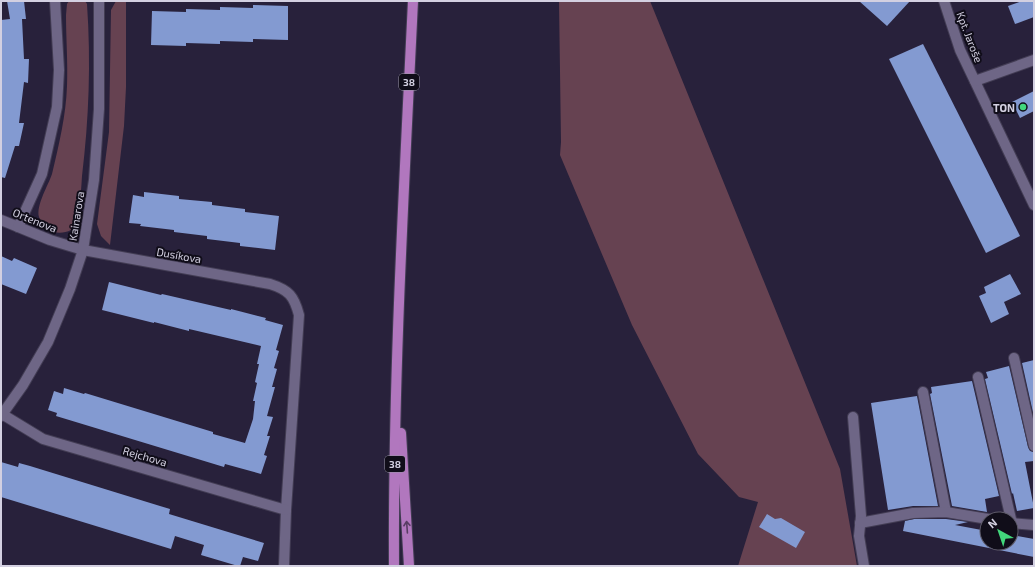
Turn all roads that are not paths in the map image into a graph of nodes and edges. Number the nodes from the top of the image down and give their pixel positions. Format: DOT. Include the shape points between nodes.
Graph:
graph roads {
  1 [pos="55,1"];
  2 [pos="99,1"];
  3 [pos="413,1"];
  4 [pos="944,1"];
  5 [pos="1034,60"];
  6 [pos="974,81"];
  7 [pos="1034,205"];
  8 [pos="1,220"];
  9 [pos="18,227"];
  10 [pos="83,250"];
  11 [pos="1014,358"];
  12 [pos="397,361"];
  13 [pos="978,377"];
  14 [pos="922,392"];
  15 [pos="2,415"];
  16 [pos="853,417"];
  17 [pos="1034,446"];
  18 [pos="286,510"];
  19 [pos="1009,511"];
  20 [pos="946,512"];
  21 [pos="979,518"];
  22 [pos="1019,522"];
  23 [pos="860,524"];
  24 [pos="1034,525"];
  25 [pos="284,566"];
  26 [pos="394,566"];
  27 [pos="409,566"];
  28 [pos="864,566"];
  1 -- 9 [label="street" via="59,70 56,107 42,174"];
  2 -- 10 [label="street, Kainarova" via="99,109 94,180"];
  3 -- 12 [label="main road, 38"];
  4 -- 6 [label="street, Kpt. Jaroše" via="960,50"];
  5 -- 6 [label="street, Kpt. Jaroše"];
  6 -- 7 [label="street, Kpt. Jaroše"];
  8 -- 9 [label="street, Ortenova"];
  9 -- 10 [label="street, Ortenova"];
  10 -- 15 [label="street, Kainarova" via="70,290 48,342"];
  10 -- 18 [label="street, Dusíkova" via="270,284 290,292 299,315"];
  11 -- 17 [label="street"];
  12 -- 26 [label="main road, 38"];
  27 -- 12 [label="main road, one-way"];
  13 -- 19 [label="street"];
  14 -- 20 [label="street"];
  15 -- 18 [label="street, Rejchova" via="43,439"];
  16 -- 23 [label="street"];
  18 -- 25 [label="street"];
  20 -- 21 [label="street"];
  20 -- 23 [label="street" via="913,514"];
  22 -- 24 [label="street"];
  23 -- 28 [label="street" via="859,536"];
}
